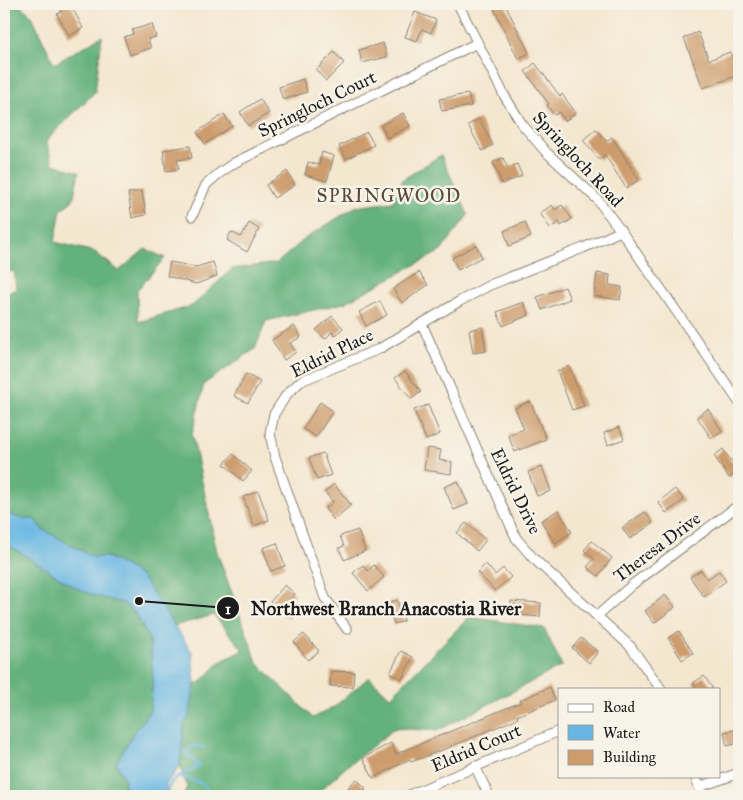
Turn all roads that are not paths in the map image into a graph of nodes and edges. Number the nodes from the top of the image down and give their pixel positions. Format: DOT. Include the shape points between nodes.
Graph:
graph roads {
  1 [pos="458,4"];
  2 [pos="477,43"];
  3 [pos="192,216"];
  4 [pos="621,230"];
  5 [pos="422,324"];
  6 [pos="739,402"];
  7 [pos="739,506"];
  8 [pos="598,616"];
  9 [pos="347,629"];
  10 [pos="660,688"];
  11 [pos="558,731"];
  12 [pos="475,766"];
  13 [pos="739,773"];
  14 [pos="696,778"];
  15 [pos="698,786"];
  16 [pos="407,796"];
  17 [pos="489,796"];
  18 [pos="702,796"];
  1 -- 2 [label="street, Springloch Road"];
  2 -- 3 [label="street, Springloch Court" via="234,163 206,185"];
  2 -- 4 [label="street, Springloch Road" via="522,124 546,152 597,199"];
  4 -- 5 [label="street, Eldrid Place" via="490,285"];
  4 -- 6 [label="street, Springloch Road"];
  5 -- 8 [label="street, Eldrid Drive" via="516,538 534,559"];
  5 -- 9 [label="street, Eldrid Place" via="379,349 301,381 287,394 274,414 270,433 275,457 325,598"];
  7 -- 8 [label="street, Theresa Drive" via="633,584"];
  8 -- 10 [label="street, Eldrid Drive" via="630,646"];
  11 -- 12 [label="street, Eldrid Court"];
  12 -- 16 [label="street, Eldrid Court"];
  12 -- 17 [label="street"];
  13 -- 15 [label="street"];
  14 -- 15 [label="street"];
  15 -- 18 [label="street"];
}
